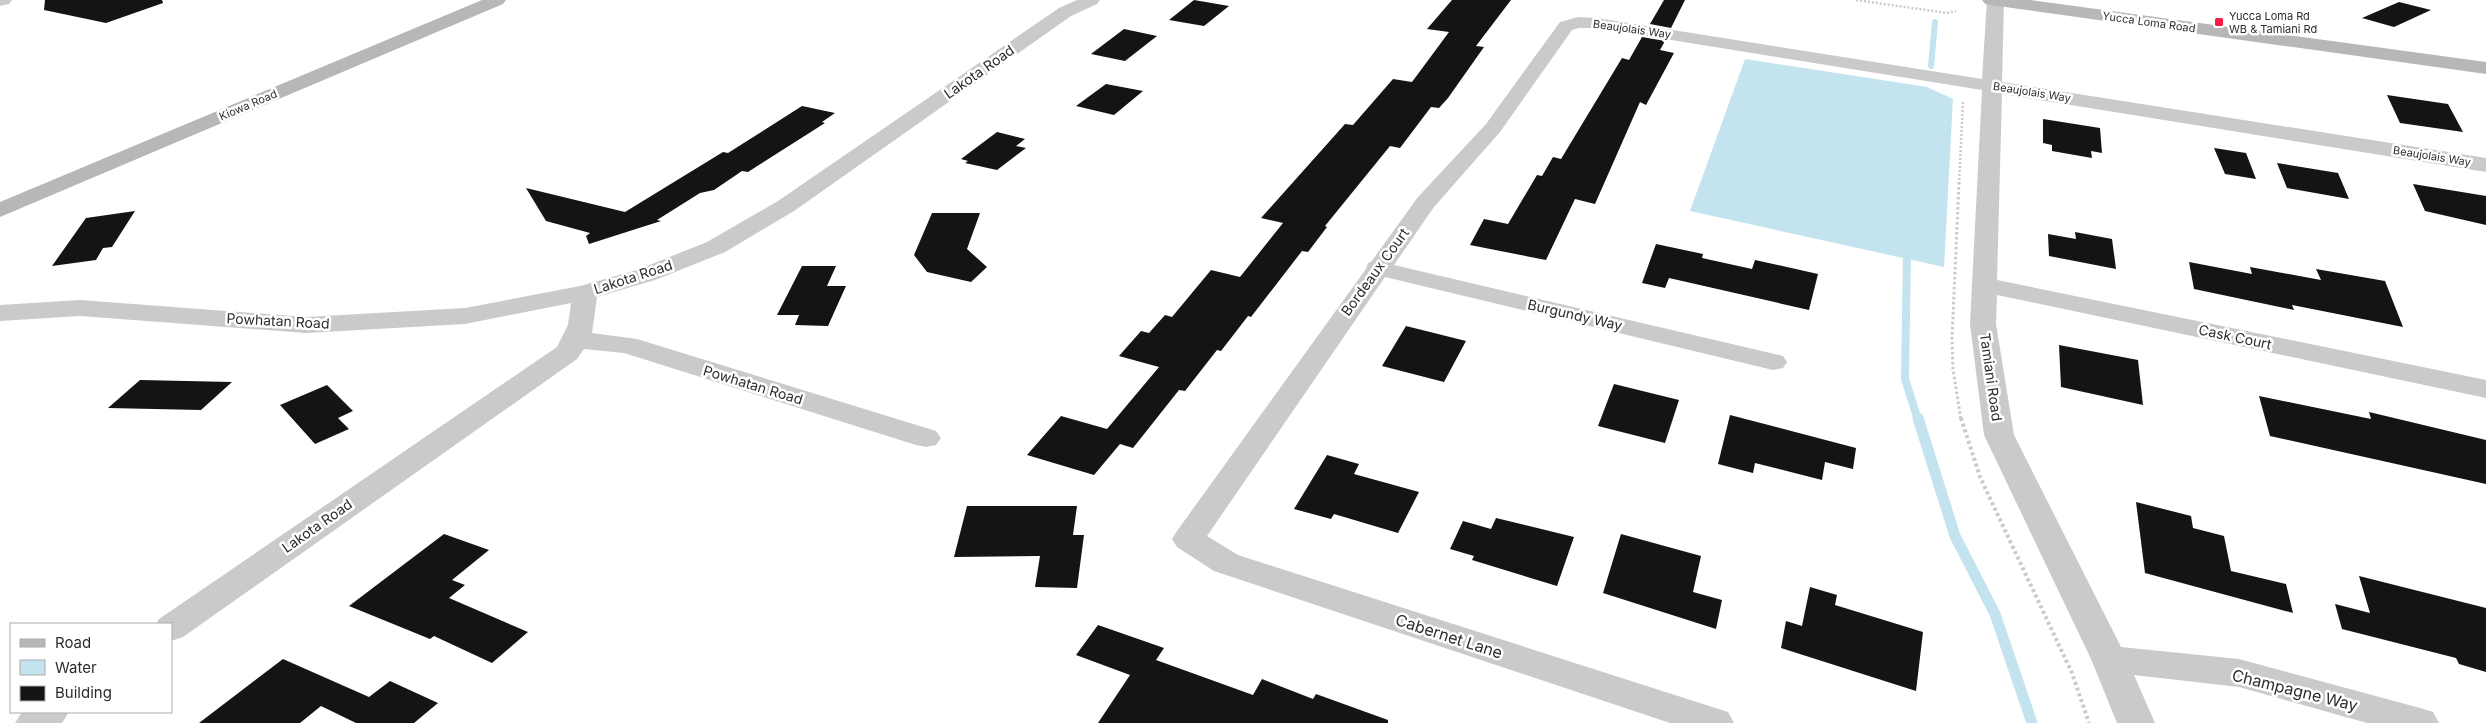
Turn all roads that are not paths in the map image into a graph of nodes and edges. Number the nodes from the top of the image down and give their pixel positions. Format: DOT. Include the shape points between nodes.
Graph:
graph roads {
  1 [pos="497,0"];
  2 [pos="1091,0"];
  3 [pos="1991,0"];
  4 [pos="1995,1"];
  5 [pos="1578,22"];
  6 [pos="2486,68"];
  7 [pos="1992,86"];
  8 [pos="2486,165"];
  9 [pos="0,210"];
  10 [pos="1377,268"];
  11 [pos="1984,285"];
  12 [pos="584,293"];
  13 [pos="0,313"];
  14 [pos="578,340"];
  15 [pos="1773,362"];
  16 [pos="2486,389"];
  17 [pos="926,438"];
  18 [pos="1188,539"];
  19 [pos="172,627"];
  20 [pos="2109,659"];
  21 [pos="49,713"];
  22 [pos="34,723"];
  23 [pos="1715,723"];
  24 [pos="2136,723"];
  25 [pos="2420,723"];
  1 -- 9 [label="street, Kiowa Road"];
  2 -- 12 [label="street, Lakota Road" via="1065,12 786,206 716,247 646,275"];
  3 -- 4 [label="street, Yucca Loma Road"];
  4 -- 6 [label="street, Yucca Loma Road"];
  4 -- 7 [label="street, Tamiani Road"];
  5 -- 7 [label="street, Beaujolais Way" via="1597,22"];
  5 -- 10 [label="street, Bordeaux Court" via="1566,26 1493,128 1426,202"];
  7 -- 8 [label="street, Beaujolais Way"];
  7 -- 11 [label="street, Tamiani Road"];
  10 -- 15 [label="street, Burgundy Way"];
  10 -- 18 [label="street, Bordeaux Court"];
  11 -- 16 [label="street, Cask Court"];
  11 -- 20 [label="street, Tamiani Road" via="1983,324 1999,435"];
  12 -- 13 [label="street, Powhatan Road" via="465,316 306,325 80,308"];
  12 -- 14 [label="street, Lakota Road"];
  14 -- 17 [label="street, Powhatan Road" via="626,345"];
  14 -- 19 [label="street, Lakota Road" via="567,354"];
  18 -- 23 [label="street, Cabernet Lane" via="1226,563"];
  20 -- 24 [label="street, Tamiani Road"];
  20 -- 25 [label="street, Champagne Way" via="2239,673"];
  21 -- 22 [label="street"];
}
